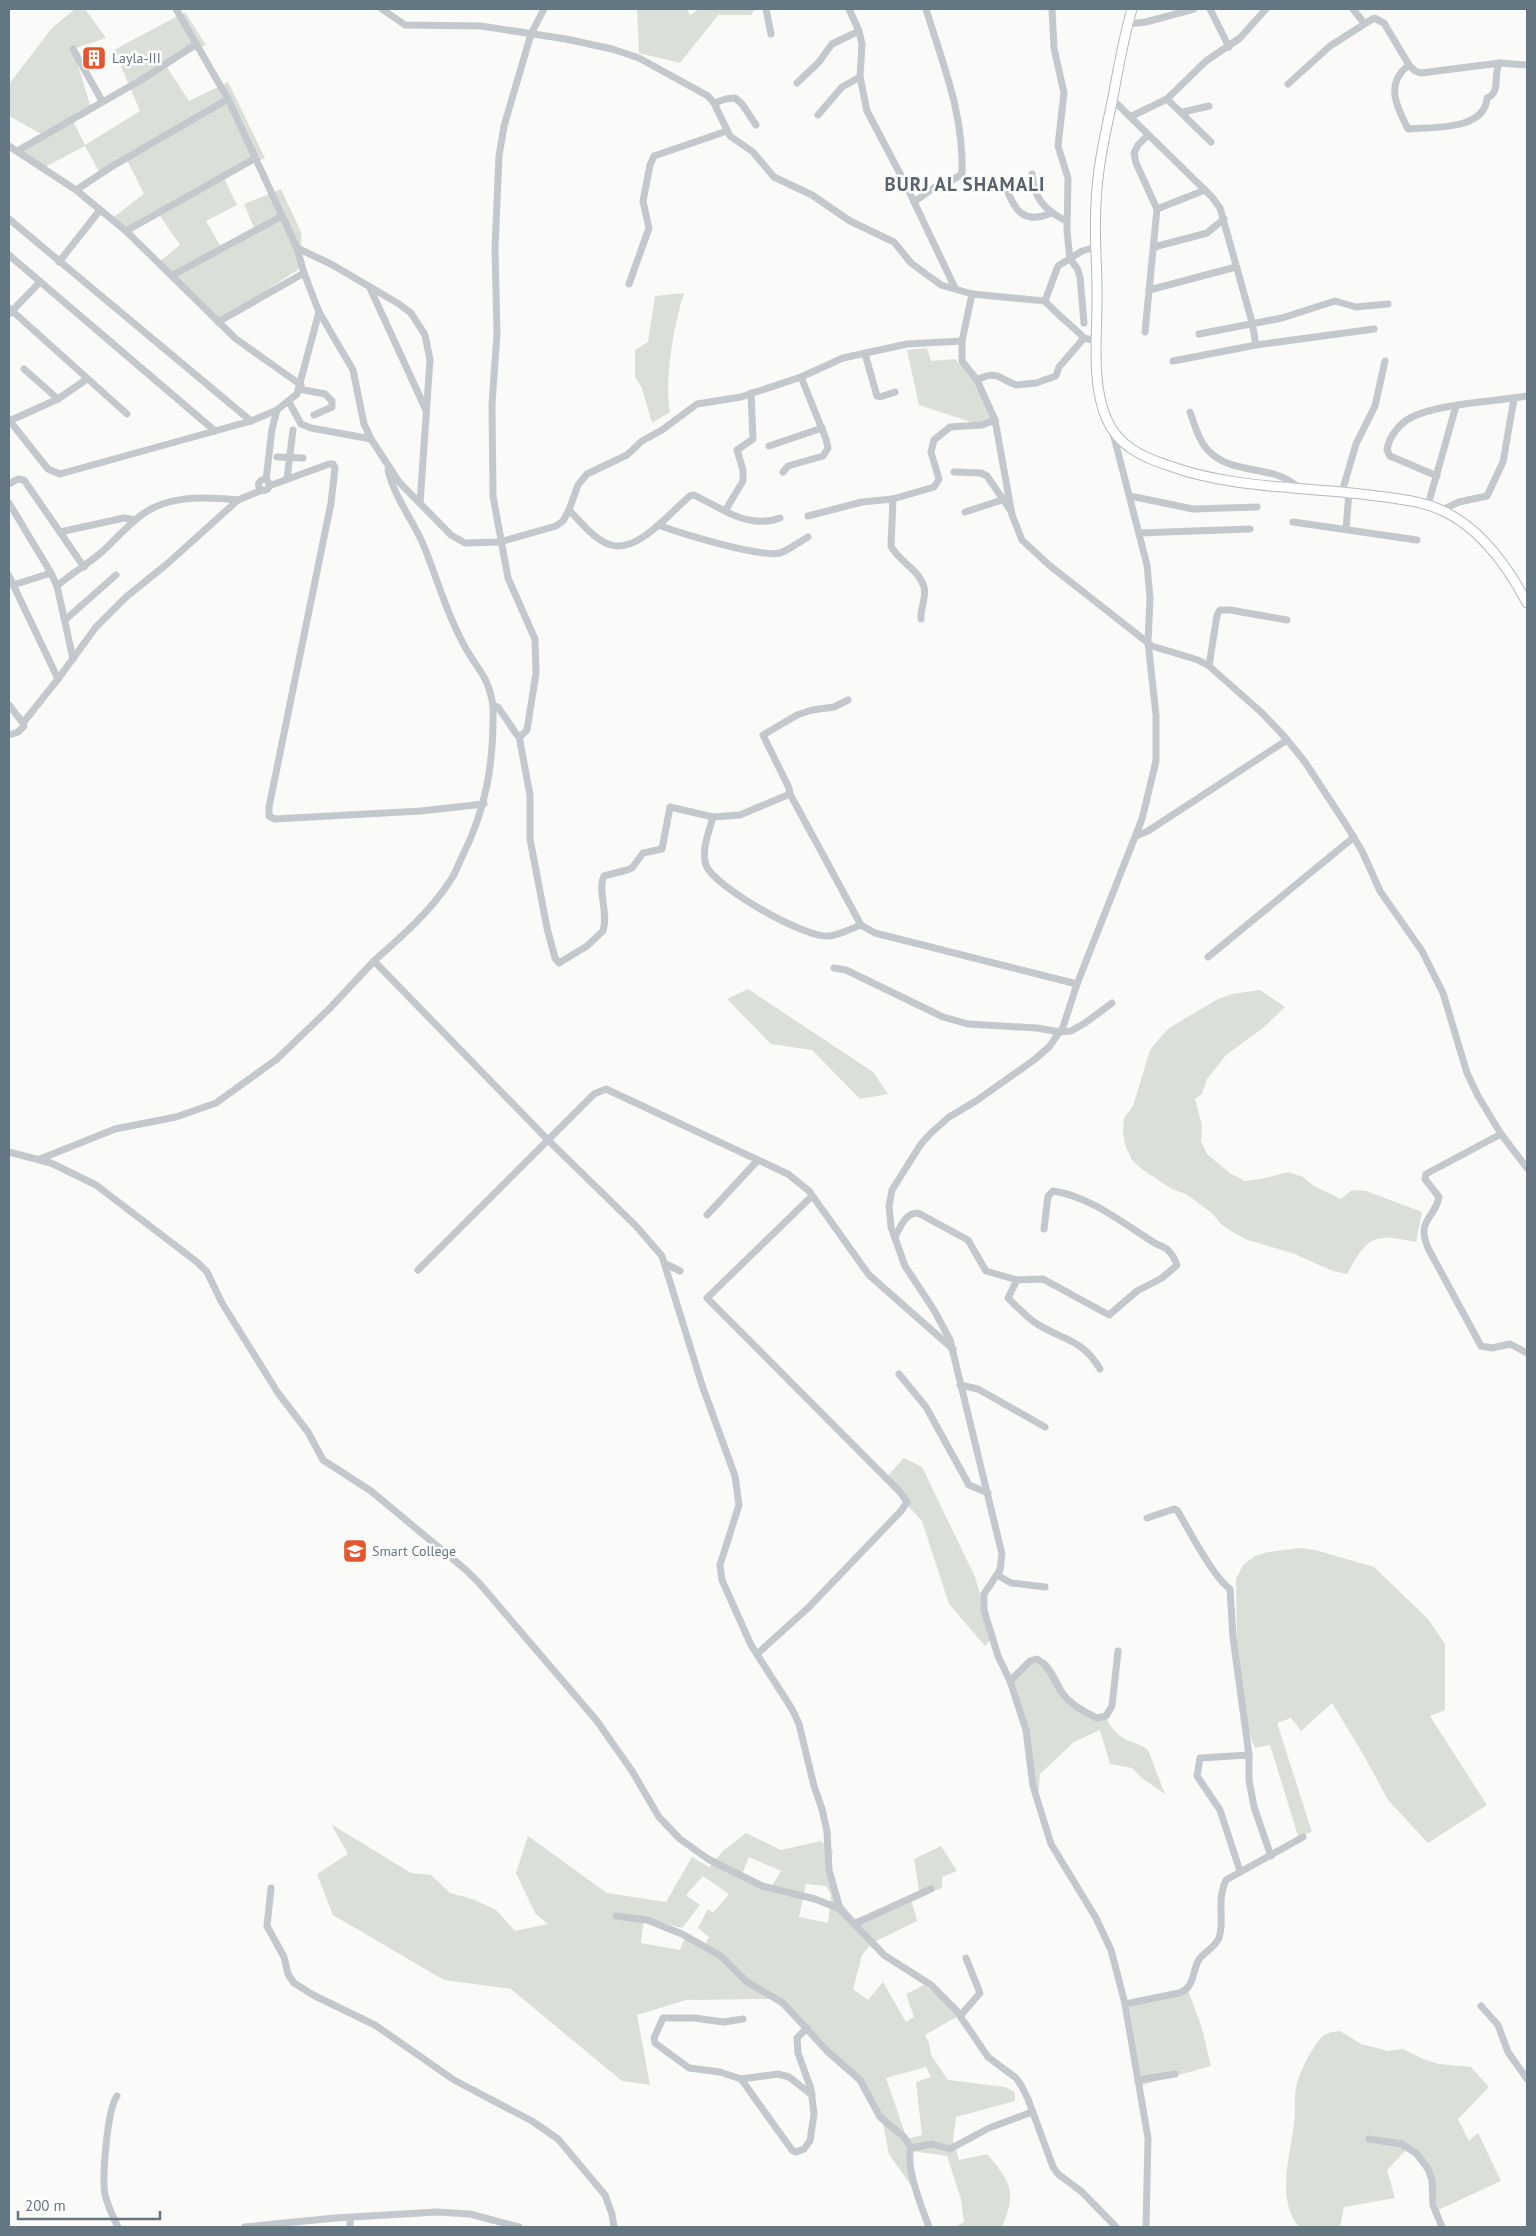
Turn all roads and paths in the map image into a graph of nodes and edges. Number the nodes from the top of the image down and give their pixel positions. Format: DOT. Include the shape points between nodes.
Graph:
graph roads {
  1 [pos="176,9"];
  2 [pos="382,9"];
  3 [pos="544,9"];
  4 [pos="766,9"];
  5 [pos="849,9"];
  6 [pos="926,9"];
  7 [pos="1052,9"];
  8 [pos="1132,9"];
  9 [pos="1194,9"];
  10 [pos="1210,9"];
  11 [pos="1266,9"];
  12 [pos="1353,9"];
  13 [pos="1364,23"];
  14 [pos="1128,24"];
  15 [pos="859,31"];
  16 [pos="531,34"];
  17 [pos="771,34"];
  18 [pos="195,45"];
  19 [pos="1229,47"];
  20 [pos="73,49"];
  21 [pos="1500,63"];
  22 [pos="1410,65"];
  23 [pos="1527,65"];
  24 [pos="860,77"];
  25 [pos="797,83"];
  26 [pos="1288,84"];
  27 [pos="228,99"];
  28 [pos="1112,99"];
  29 [pos="1167,99"];
  30 [pos="102,102"];
  31 [pos="714,103"];
  32 [pos="1209,106"];
  33 [pos="1183,112"];
  34 [pos="818,115"];
  35 [pos="1130,117"];
  36 [pos="756,125"];
  37 [pos="727,131"];
  38 [pos="1148,135"];
  39 [pos="1211,142"];
  40 [pos="9,146"];
  41 [pos="17,151"];
  42 [pos="254,159"];
  43 [pos="1032,174"];
  44 [pos="1006,187"];
  45 [pos="76,190"];
  46 [pos="1204,190"];
  47 [pos="914,202"];
  48 [pos="100,210"];
  49 [pos="1157,210"];
  50 [pos="1050,213"];
  51 [pos="282,216"];
  52 [pos="9,219"];
  53 [pos="1224,219"];
  54 [pos="1066,221"];
  55 [pos="126,231"];
  56 [pos="1096,247"];
  57 [pos="1154,247"];
  58 [pos="296,248"];
  59 [pos="9,255"];
  60 [pos="1070,259"];
  61 [pos="59,262"];
  62 [pos="1236,267"];
  63 [pos="304,273"];
  64 [pos="173,275"];
  65 [pos="40,282"];
  66 [pos="629,284"];
  67 [pos="369,287"];
  68 [pos="955,288"];
  69 [pos="1149,290"];
  70 [pos="972,294"];
  71 [pos="1045,301"];
  72 [pos="1388,304"];
  73 [pos="10,311"];
  74 [pos="319,312"];
  75 [pos="218,322"];
  76 [pos="1098,322"];
  77 [pos="1252,322"];
  78 [pos="1084,323"];
  79 [pos="1374,329"];
  80 [pos="1145,332"];
  81 [pos="1199,334"];
  82 [pos="1082,335"];
  83 [pos="962,341"];
  84 [pos="1097,341"];
  85 [pos="1256,345"];
  86 [pos="866,354"];
  87 [pos="1385,361"];
  88 [pos="1173,362"];
  89 [pos="24,369"];
  90 [pos="800,377"];
  91 [pos="87,379"];
  92 [pos="977,380"];
  93 [pos="300,387"];
  94 [pos="895,392"];
  95 [pos="751,393"];
  96 [pos="1527,396"];
  97 [pos="1514,398"];
  98 [pos="58,399"];
  99 [pos="290,402"];
  100 [pos="1456,406"];
  101 [pos="277,410"];
  102 [pos="426,411"];
  103 [pos="1190,412"];
  104 [pos="127,414"];
  105 [pos="314,416"];
  106 [pos="995,420"];
  107 [pos="9,421"];
  108 [pos="251,421"];
  109 [pos="822,428"];
  110 [pos="293,430"];
  111 [pos="1112,430"];
  112 [pos="215,431"];
  113 [pos="371,439"];
  114 [pos="769,446"];
  115 [pos="277,457"];
  116 [pos="290,457"];
  117 [pos="303,458"];
  118 [pos="387,465"];
  119 [pos="783,472"];
  120 [pos="954,472"];
  121 [pos="1437,476"];
  122 [pos="288,479"];
  123 [pos="268,483"];
  124 [pos="9,484"];
  125 [pos="1300,488"];
  126 [pos="1346,492"];
  127 [pos="1130,496"];
  128 [pos="893,499"];
  129 [pos="238,500"];
  130 [pos="1002,500"];
  131 [pos="9,503"];
  132 [pos="420,503"];
  133 [pos="1428,505"];
  134 [pos="1257,507"];
  135 [pos="569,510"];
  136 [pos="1442,510"];
  137 [pos="724,511"];
  138 [pos="964,512"];
  139 [pos="1011,512"];
  140 [pos="808,516"];
  141 [pos="780,518"];
  142 [pos="135,520"];
  143 [pos="1294,522"];
  144 [pos="658,525"];
  145 [pos="1250,529"];
  146 [pos="1346,529"];
  147 [pos="60,532"];
  148 [pos="1139,533"];
  149 [pos="808,537"];
  150 [pos="1417,540"];
  151 [pos="500,542"];
  152 [pos="84,567"];
  153 [pos="51,573"];
  154 [pos="116,575"];
  155 [pos="9,576"];
  156 [pos="13,585"];
  157 [pos="57,586"];
  158 [pos="1527,603"];
  159 [pos="921,619"];
  160 [pos="65,620"];
  161 [pos="1288,620"];
  162 [pos="1148,642"];
  163 [pos="73,659"];
  164 [pos="1208,666"];
  165 [pos="58,679"];
  166 [pos="848,700"];
  167 [pos="9,705"];
  168 [pos="493,706"];
  169 [pos="23,723"];
  170 [pos="9,736"];
  171 [pos="519,736"];
  172 [pos="1287,740"];
  173 [pos="790,794"];
  174 [pos="484,804"];
  175 [pos="713,817"];
  176 [pos="1136,836"];
  177 [pos="1354,837"];
  178 [pos="862,925"];
  179 [pos="1208,957"];
  180 [pos="374,961"];
  181 [pos="834,968"];
  182 [pos="1077,984"];
  183 [pos="1112,1003"];
  184 [pos="1060,1032"];
  185 [pos="1501,1134"];
  186 [pos="548,1140"];
  187 [pos="9,1152"];
  188 [pos="40,1159"];
  189 [pos="758,1160"];
  190 [pos="1527,1168"];
  191 [pos="812,1196"];
  192 [pos="707,1215"];
  193 [pos="1044,1229"];
  194 [pos="895,1237"];
  195 [pos="666,1264"];
  196 [pos="418,1270"];
  197 [pos="680,1271"];
  198 [pos="1017,1280"];
  199 [pos="953,1349"];
  200 [pos="1527,1353"];
  201 [pos="1100,1369"];
  202 [pos="899,1374"];
  203 [pos="960,1384"];
  204 [pos="1045,1427"];
  205 [pos="988,1493"];
  206 [pos="1147,1518"];
  207 [pos="998,1575"];
  208 [pos="1045,1587"];
  209 [pos="1118,1651"];
  210 [pos="757,1654"];
  211 [pos="1010,1681"];
  212 [pos="1249,1755"];
  213 [pos="1303,1837"];
  214 [pos="1271,1856"];
  215 [pos="1240,1871"];
  216 [pos="271,1888"];
  217 [pos="931,1888"];
  218 [pos="840,1909"];
  219 [pos="616,1916"];
  220 [pos="854,1924"];
  221 [pos="966,1958"];
  222 [pos="1125,2004"];
  223 [pos="1481,2006"];
  224 [pos="961,2015"];
  225 [pos="743,2019"];
  226 [pos="807,2028"];
  227 [pos="1176,2074"];
  228 [pos="742,2079"];
  229 [pos="1527,2079"];
  230 [pos="1138,2080"];
  231 [pos="812,2095"];
  232 [pos="117,2096"];
  233 [pos="1032,2112"];
  234 [pos="1369,2139"];
  235 [pos="912,2148"];
  236 [pos="350,2218"];
  237 [pos="118,2227"];
  238 [pos="245,2227"];
  239 [pos="350,2227"];
  240 [pos="519,2227"];
  241 [pos="614,2227"];
  242 [pos="929,2227"];
  243 [pos="1116,2227"];
  244 [pos="1146,2227"];
  245 [pos="1442,2227"];
  1 -- 18 [label="street"];
  2 -- 16 [label="street" via="405,25 482,26"];
  3 -- 16 [label="street"];
  4 -- 17 [label="street"];
  5 -- 15 [label="street"];
  6 -- 47 [label="street" via="956,106 963,165 962,174 957,178 935,187"];
  7 -- 54 [label="street" via="1054,48 1064,93 1058,146 1068,178"];
  8 -- 14 [label="main road"];
  9 -- 14 [label="street"];
  10 -- 19 [label="street"];
  11 -- 19 [label="street"];
  12 -- 13 [label="street"];
  13 -- 22 [label="street" via="1374,18 1384,23"];
  13 -- 26 [label="street" via="1330,46"];
  14 -- 28 [label="main road"];
  15 -- 24 [label="street" via="862,52"];
  15 -- 25 [label="street" via="832,44"];
  16 -- 31 [label="street" via="588,43 628,54 703,93"];
  16 -- 151 [label="street" via="510,103 498,171 497,334 491,456"];
  18 -- 27 [label="street"];
  18 -- 30 [label="street"];
  19 -- 29 [label="street" via="1206,61"];
  20 -- 30 [label="street"];
  21 -- 22 [label="street" via="1421,72"];
  21 -- 22 [label="street" via="1496,90 1487,98 1485,108 1477,118 1450,127 1408,130 1394,92 1402,71"];
  21 -- 23 [label="street"];
  24 -- 34 [label="street" via="842,87"];
  24 -- 47 [label="street" via="870,119"];
  27 -- 42 [label="street"];
  27 -- 45 [label="street"];
  28 -- 35 [label="street"];
  28 -- 56 [label="main road" via="1097,184"];
  29 -- 33 [label="street"];
  29 -- 35 [label="street"];
  30 -- 41 [label="street"];
  31 -- 36 [label="street" via="735,98"];
  31 -- 37 [label="street"];
  32 -- 33 [label="street"];
  33 -- 39 [label="street"];
  35 -- 38 [label="street"];
  37 -- 66 [label="street" via="657,154 652,160 643,201 650,223"];
  37 -- 68 [label="street" via="735,141 758,157 778,180 812,195 850,221 885,236 919,270 941,285"];
  38 -- 46 [label="street"];
  38 -- 49 [label="street" via="1138,145 1134,157"];
  40 -- 41 [label="street"];
  41 -- 45 [label="street"];
  42 -- 51 [label="street"];
  42 -- 55 [label="street"];
  43 -- 50 [label="street" via="1033,190"];
  44 -- 50 [label="street" via="1020,213 1038,218"];
  45 -- 48 [label="street"];
  46 -- 49 [label="street"];
  46 -- 53 [label="street"];
  47 -- 68 [label="street"];
  48 -- 55 [label="street"];
  48 -- 61 [label="street"];
  49 -- 57 [label="street"];
  50 -- 54 [label="street"];
  51 -- 58 [label="street"];
  51 -- 64 [label="street"];
  52 -- 61 [label="street"];
  53 -- 57 [label="street" via="1207,233"];
  53 -- 62 [label="street"];
  54 -- 60 [label="street"];
  55 -- 64 [label="street"];
  56 -- 60 [label="street"];
  56 -- 76 [label="main road"];
  57 -- 69 [label="street"];
  58 -- 63 [label="street"];
  58 -- 67 [label="street"];
  59 -- 65 [label="street"];
  60 -- 71 [label="street" via="1055,271"];
  60 -- 78 [label="street" via="1080,277"];
  61 -- 108 [label="street"];
  62 -- 69 [label="street"];
  62 -- 77 [label="street"];
  63 -- 74 [label="street"];
  63 -- 75 [label="street"];
  64 -- 75 [label="street"];
  65 -- 73 [label="street"];
  65 -- 112 [label="street"];
  67 -- 102 [label="street"];
  67 -- 102 [label="street" via="411,313 425,335 430,360"];
  68 -- 70 [label="street"];
  69 -- 80 [label="street"];
  70 -- 71 [label="street"];
  70 -- 83 [label="street"];
  71 -- 82 [label="street"];
  72 -- 77 [label="street" via="1356,307 1335,301 1295,314"];
  73 -- 91 [label="street"];
  74 -- 93 [label="street"];
  74 -- 113 [label="street" via="353,370 364,424"];
  75 -- 93 [label="street"];
  76 -- 78 [label="street"];
  76 -- 84 [label="main road"];
  77 -- 81 [label="street"];
  77 -- 85 [label="street"];
  78 -- 82 [label="street"];
  79 -- 85 [label="street"];
  82 -- 84 [label="street"];
  82 -- 92 [label="street" via="1056,376 1048,380 1016,386 992,374"];
  83 -- 86 [label="street" via="922,342"];
  83 -- 92 [label="street" via="962,361"];
  84 -- 111 [label="main road" via="1100,394"];
  85 -- 88 [label="street"];
  86 -- 90 [label="street" via="844,358"];
  86 -- 94 [label="street" via="877,396"];
  87 -- 126 [label="street" via="1375,406 1356,444"];
  89 -- 98 [label="street"];
  90 -- 95 [label="street"];
  90 -- 109 [label="street"];
  91 -- 98 [label="street"];
  91 -- 104 [label="street"];
  92 -- 106 [label="street"];
  93 -- 99 [label="street"];
  93 -- 105 [label="street" via="325,394 332,401 332,407"];
  95 -- 135 [label="street" via="692,407 627,454 587,474 578,485"];
  95 -- 137 [label="street" via="753,439 737,450 743,481"];
  96 -- 97 [label="street"];
  97 -- 100 [label="street"];
  97 -- 136 [label="street" via="1501,472 1488,496 1459,502"];
  98 -- 107 [label="street"];
  99 -- 101 [label="street"];
  99 -- 113 [label="street" via="301,424"];
  100 -- 121 [label="street"];
  100 -- 121 [label="street" via="1411,417 1397,429 1388,447 1393,458"];
  101 -- 108 [label="street"];
  101 -- 123 [label="street" via="272,429"];
  102 -- 132 [label="street"];
  103 -- 125 [label="street" via="1205,447 1218,458 1236,467 1280,474"];
  106 -- 128 [label="street" via="982,425 947,428 934,440 931,448 938,475 937,485"];
  106 -- 139 [label="street"];
  107 -- 112 [label="street" via="48,469 60,474"];
  108 -- 112 [label="street"];
  109 -- 114 [label="street"];
  109 -- 119 [label="street" via="828,444 823,456 788,466"];
  110 -- 116 [label="street"];
  111 -- 125 [label="main road" via="1135,452 1184,472 1234,482"];
  111 -- 127 [label="street"];
  113 -- 118 [label="street"];
  115 -- 116 [label="street"];
  116 -- 117 [label="street"];
  116 -- 122 [label="street"];
  118 -- 132 [label="street" via="398,482"];
  118 -- 168 [label="street" via="390,481 425,548 457,632 487,680"];
  120 -- 130 [label="street" via="985,474"];
  121 -- 133 [label="street"];
  122 -- 123 [label="street"];
  122 -- 174 [label="street" via="329,464 335,468 331,503 269,816 275,819 369,814"];
  123 -- 129 [label="street" via="267,489 260,487"];
  124 -- 147 [label="street" via="18,479 24,480"];
  125 -- 126 [label="main road"];
  126 -- 133 [label="main road"];
  126 -- 146 [label="street"];
  127 -- 134 [label="street" via="1193,509"];
  127 -- 148 [label="street"];
  128 -- 140 [label="street" via="862,502"];
  128 -- 159 [label="street" via="891,546 922,582 925,594"];
  129 -- 142 [label="street" via="209,497 176,500 152,508"];
  129 -- 163 [label="street" via="126,597 96,627"];
  130 -- 138 [label="street"];
  130 -- 139 [label="street"];
  131 -- 153 [label="street"];
  132 -- 151 [label="street" via="459,541"];
  133 -- 136 [label="main road"];
  135 -- 144 [label="street" via="611,545 634,542"];
  135 -- 151 [label="street" via="556,526"];
  136 -- 158 [label="main road" via="1481,538"];
  137 -- 141 [label="street" via="754,521"];
  137 -- 144 [label="street" via="692,495"];
  139 -- 162 [label="street" via="1027,546"];
  142 -- 147 [label="street" via="124,518"];
  142 -- 152 [label="street"];
  143 -- 146 [label="street"];
  144 -- 149 [label="street" via="760,552 780,553"];
  145 -- 148 [label="street"];
  146 -- 150 [label="street"];
  147 -- 152 [label="street"];
  148 -- 162 [label="street" via="1150,587"];
  151 -- 171 [label="street" via="512,587 536,645 536,673 527,730"];
  152 -- 157 [label="street"];
  153 -- 156 [label="street"];
  153 -- 157 [label="street"];
  154 -- 160 [label="street"];
  155 -- 156 [label="street"];
  156 -- 165 [label="street"];
  157 -- 160 [label="street"];
  160 -- 163 [label="street"];
  161 -- 164 [label="street" via="1220,610"];
  162 -- 164 [label="street" via="1160,650 1198,660"];
  162 -- 176 [label="street" via="1155,693 1156,761"];
  163 -- 165 [label="street"];
  164 -- 172 [label="street" via="1261,712"];
  165 -- 169 [label="street"];
  166 -- 173 [label="street" via="834,707 797,715 763,735"];
  167 -- 169 [label="street"];
  168 -- 171 [label="street" via="498,707"];
  168 -- 174 [label="street" via="490,768"];
  169 -- 170 [label="street" via="21,729"];
  171 -- 175 [label="street" via="530,795 530,839 547,928 558,962 582,950 602,933 605,920 603,877 632,868 643,853 662,849 670,807"];
  172 -- 176 [label="street" via="1148,832"];
  172 -- 177 [label="street"];
  173 -- 175 [label="street" via="740,815"];
  173 -- 178 [label="street"];
  174 -- 180 [label="street" via="474,834 451,880 428,909"];
  175 -- 178 [label="street" via="705,846 705,863 709,872 728,889 797,927 828,937"];
  176 -- 182 [label="street"];
  177 -- 179 [label="street"];
  177 -- 185 [label="street" via="1380,891 1418,944 1436,979 1450,1013 1467,1073"];
  178 -- 182 [label="street" via="874,934"];
  180 -- 186 [label="street"];
  180 -- 188 [label="street" via="276,1059 216,1103 176,1117 115,1129"];
  181 -- 184 [label="street" via="846,970 951,1020"];
  182 -- 184 [label="street"];
  183 -- 184 [label="street" via="1086,1023 1071,1031"];
  184 -- 194 [label="street" via="1034,1060 949,1117 921,1144 892,1190 889,1214"];
  185 -- 190 [label="street"];
  185 -- 200 [label="street" via="1426,1174 1426,1180 1439,1197 1424,1234 1481,1346 1492,1348 1507,1344"];
  186 -- 189 [label="street" via="594,1094 606,1089"];
  186 -- 195 [label="street" via="657,1248"];
  186 -- 196 [label="street"];
  187 -- 188 [label="street"];
  188 -- 218 [label="street" via="107,1192 203,1267 222,1304 278,1393 303,1424 322,1460 375,1494 480,1584 597,1721 659,1817 680,1839 708,1859 762,1886"];
  189 -- 191 [label="street" via="788,1174"];
  189 -- 192 [label="street"];
  191 -- 199 [label="street" via="869,1275"];
  191 -- 210 [label="street" via="707,1298 908,1502 808,1608"];
  193 -- 198 [label="street" via="1048,1196 1053,1191 1065,1193 1133,1227 1166,1249 1177,1266 1137,1291 1109,1315 1043,1279"];
  194 -- 198 [label="street" via="908,1216 918,1213 968,1240 986,1271"];
  194 -- 199 [label="street" via="905,1266 944,1326"];
  195 -- 197 [label="street"];
  195 -- 210 [label="street" via="702,1385 735,1476 738,1505 720,1565 722,1580"];
  198 -- 201 [label="street" via="1008,1298 1033,1321 1081,1346 1091,1354"];
  199 -- 203 [label="street"];
  202 -- 205 [label="street" via="926,1407 969,1485"];
  203 -- 204 [label="street" via="978,1389"];
  203 -- 205 [label="street"];
  205 -- 207 [label="street" via="1002,1554"];
  206 -- 212 [label="street" via="1177,1510 1217,1575 1230,1590"];
  207 -- 208 [label="street" via="1012,1583"];
  207 -- 211 [label="street" via="984,1594 983,1601 991,1638"];
  209 -- 211 [label="street" via="1112,1706 1106,1716 1097,1718 1071,1703 1044,1663 1037,1659"];
  210 -- 218 [label="street" via="799,1724 825,1824 829,1870"];
  211 -- 222 [label="street" via="1026,1730 1033,1786 1051,1844 1103,1934"];
  212 -- 214 [label="street" via="1248,1780"];
  212 -- 215 [label="street" via="1200,1758 1197,1776 1220,1810"];
  213 -- 214 [label="street"];
  214 -- 215 [label="street"];
  215 -- 222 [label="street" via="1226,1880 1222,1888 1220,1936 1217,1943 1202,1955 1190,1986 1179,1993"];
  216 -- 241 [label="street" via="267,1926 284,1957 290,1979 315,1996 375,2025 454,2080 532,2121 558,2140 605,2195"];
  217 -- 220 [label="street"];
  218 -- 220 [label="street"];
  219 -- 226 [label="street" via="666,1926 711,1950 724,1958 747,1982 783,2003"];
  220 -- 224 [label="street" via="884,1954 931,1986"];
  221 -- 224 [label="street" via="980,1994"];
  222 -- 230 [label="street"];
  223 -- 229 [label="street" via="1498,2025 1508,2052"];
  224 -- 233 [label="street" via="988,2057 1016,2078"];
  225 -- 228 [label="street" via="724,2022 663,2018 654,2038 656,2046 689,2068"];
  226 -- 231 [label="street" via="797,2038 797,2047"];
  226 -- 235 [label="street" via="860,2080 880,2117"];
  227 -- 230 [label="street"];
  228 -- 231 [label="street" via="778,2074 790,2077"];
  228 -- 231 [label="street" via="796,2152 806,2146 814,2126"];
  230 -- 244 [label="street" via="1148,2138"];
  232 -- 237 [label="street" via="110,2112 104,2187"];
  233 -- 235 [label="street" via="989,2128 950,2148 932,2144"];
  233 -- 243 [label="street" via="1058,2174 1082,2192"];
  234 -- 245 [label="street" via="1402,2144 1417,2154 1432,2180 1433,2205"];
  235 -- 242 [label="street" via="910,2155 916,2192"];
  236 -- 238 [label="street"];
  236 -- 239 [label="street"];
  236 -- 240 [label="street" via="457,2212"];
}
